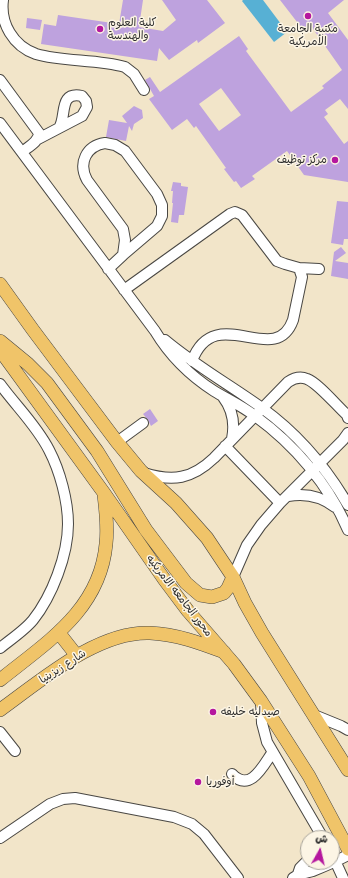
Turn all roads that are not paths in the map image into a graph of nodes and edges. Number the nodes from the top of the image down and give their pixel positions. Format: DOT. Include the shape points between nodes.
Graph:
graph roads {
  1 [pos="3,0"];
  2 [pos="0,80"];
  3 [pos="144,90"];
  4 [pos="0,123"];
  5 [pos="59,128"];
  6 [pos="38,139"];
  7 [pos="22,152"];
  8 [pos="123,255"];
  9 [pos="299,268"];
  10 [pos="108,269"];
  11 [pos="319,269"];
  12 [pos="0,284"];
  13 [pos="124,290"];
  14 [pos="155,331"];
  15 [pos="0,341"];
  16 [pos="0,350"];
  17 [pos="192,362"];
  18 [pos="2,391"];
  19 [pos="222,395"];
  20 [pos="259,412"];
  21 [pos="348,418"];
  22 [pos="143,423"];
  23 [pos="348,433"];
  24 [pos="117,442"];
  25 [pos="229,443"];
  26 [pos="320,464"];
  27 [pos="312,471"];
  28 [pos="144,473"];
  29 [pos="104,493"];
  30 [pos="288,496"];
  31 [pos="280,503"];
  32 [pos="348,505"];
  33 [pos="337,509"];
  34 [pos="348,530"];
  35 [pos="233,577"];
  36 [pos="59,633"];
  37 [pos="0,648"];
  38 [pos="225,652"];
  39 [pos="77,656"];
  40 [pos="0,680"];
  41 [pos="261,701"];
  42 [pos="0,710"];
  43 [pos="314,715"];
  44 [pos="348,730"];
  45 [pos="0,732"];
  46 [pos="15,751"];
  47 [pos="272,753"];
  48 [pos="348,770"];
  49 [pos="232,774"];
  50 [pos="317,830"];
  51 [pos="0,838"];
  52 [pos="348,849"];
  53 [pos="312,870"];
  54 [pos="296,876"];
  55 [pos="238,878"];
  1 -- 3 [label="street" via="2,13 8,30 27,50 44,56 125,67 134,74"];
  2 -- 6 [label="street" via="36,128 39,133"];
  4 -- 7 [label="street"];
  5 -- 6 [label="street"];
  6 -- 7 [label="street"];
  7 -- 10 [label="street"];
  8 -- 8 [label="street" via="157,226 162,216 162,204 125,151 110,143 100,144 91,148 85,156 83,171 123,229"];
  8 -- 10 [label="street"];
  9 -- 11 [label="street"];
  9 -- 13 [label="street" via="277,261 242,215 235,212"];
  9 -- 17 [label="street" via="302,277 294,320 283,335 266,340 233,334 218,335 200,346"];
  10 -- 13 [label="street"];
  12 -- 24 [label="main road"];
  13 -- 14 [label="street"];
  14 -- 17 [label="street"];
  14 -- 19 [label="street" via="168,351 186,369"];
  15 -- 35 [label="main road" via="47,382 97,451 146,530 186,584 200,595 212,597 224,593"];
  16 -- 29 [label="main road, محور الجامعه الامريكيه"];
  17 -- 20 [label="street"];
  18 -- 37 [label="street" via="50,451 66,498 68,524 65,553 48,596 32,621"];
  19 -- 20 [label="street"];
  19 -- 25 [label="street" via="232,416 234,432"];
  20 -- 21 [label="street" via="288,382 304,378"];
  20 -- 25 [label="street"];
  20 -- 26 [label="street" via="288,429"];
  20 -- 27 [label="street"];
  22 -- 24 [label="street"];
  23 -- 26 [label="street"];
  24 -- 28 [label="main road"];
  25 -- 28 [label="street" via="208,464 185,476 169,478"];
  25 -- 31 [label="street"];
  26 -- 27 [label="street"];
  26 -- 32 [label="street"];
  27 -- 30 [label="street"];
  27 -- 33 [label="street"];
  28 -- 35 [label="main road" via="192,520"];
  29 -- 36 [label="main road" via="106,544 102,567 93,590 80,610"];
  29 -- 38 [label="main road, محور الجامعه الامريكيه" via="188,611"];
  30 -- 31 [label="street"];
  30 -- 33 [label="street" via="312,496 323,499"];
  31 -- 35 [label="street" via="247,545"];
  33 -- 34 [label="street"];
  35 -- 43 [label="main road" via="259,627"];
  36 -- 39 [label="main road"];
  36 -- 40 [label="main road"];
  38 -- 39 [label="main road, شارع زيزينيا" via="197,642 150,633 119,636"];
  38 -- 41 [label="main road, محور الجامعه الامريكيه"];
  39 -- 42 [label="main road, شارع زيزينيا"];
  41 -- 47 [label="street" via="264,733"];
  41 -- 52 [label="main road, محور الجامعه الامريكيه" via="309,776"];
  43 -- 44 [label="street"];
  43 -- 48 [label="main road"];
  45 -- 46 [label="street"];
  47 -- 49 [label="street" via="254,778 242,780"];
  47 -- 50 [label="street"];
  51 -- 55 [label="street" via="50,804 62,799 75,798 174,817 192,824 204,834"];
  53 -- 54 [label="street"];
}
